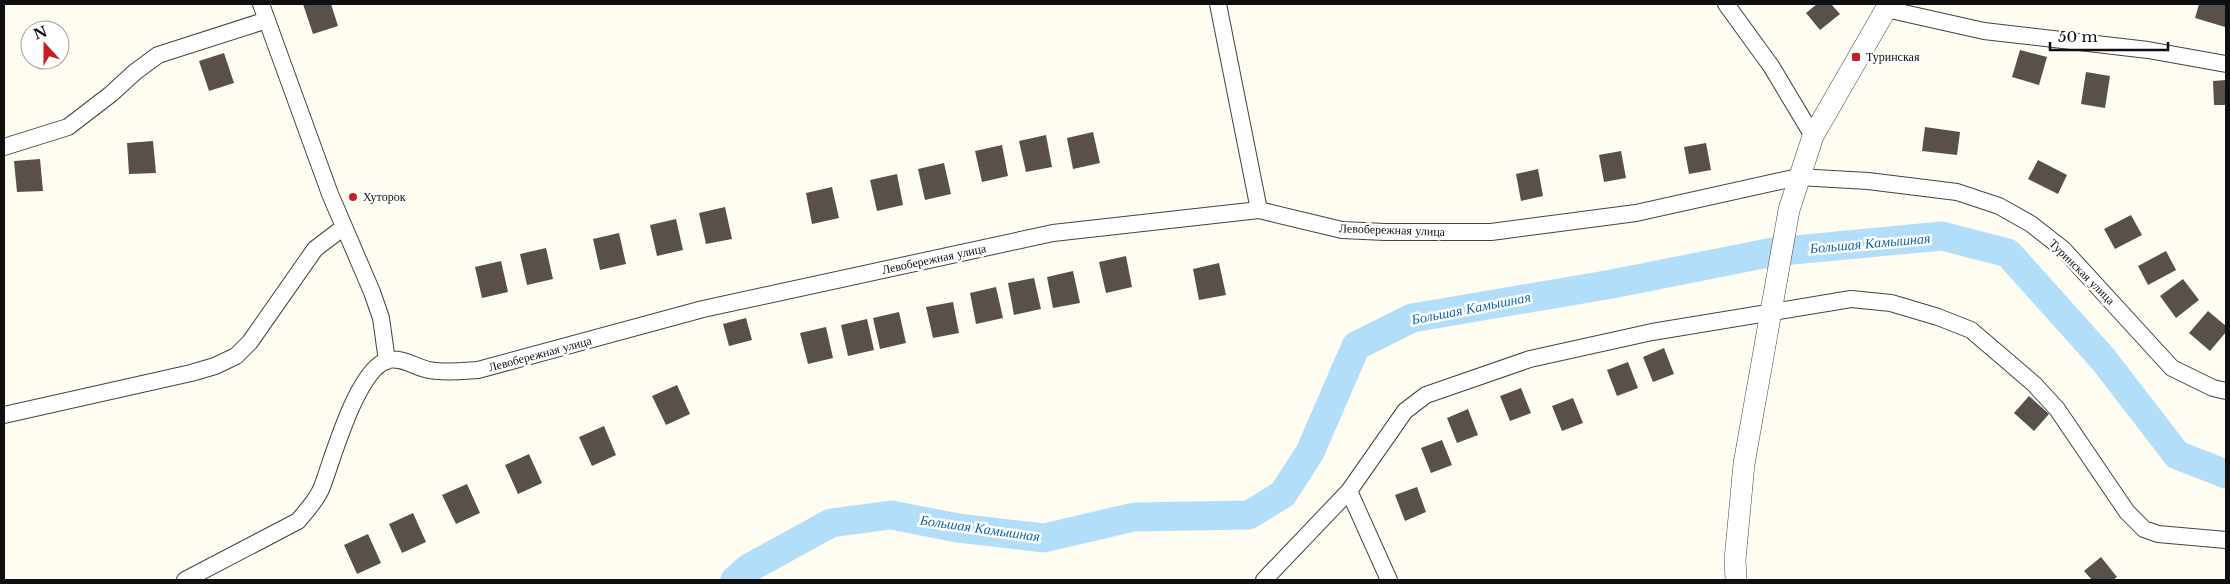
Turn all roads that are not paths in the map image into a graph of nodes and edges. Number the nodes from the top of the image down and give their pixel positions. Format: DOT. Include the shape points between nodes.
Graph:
graph roads {
  1 [pos="261,4"];
  2 [pos="1218,4"];
  3 [pos="1726,4"];
  4 [pos="1888,6"];
  5 [pos="267,20"];
  6 [pos="2226,64"];
  7 [pos="1813,136"];
  8 [pos="4,147"];
  9 [pos="1798,178"];
  10 [pos="1259,210"];
  11 [pos="344,227"];
  12 [pos="1770,312"];
  13 [pos="386,361"];
  14 [pos="2226,391"];
  15 [pos="4,415"];
  16 [pos="1349,491"];
  17 [pos="2226,540"];
  18 [pos="186,580"];
  19 [pos="1264,580"];
  20 [pos="1388,580"];
  21 [pos="1736,580"];
  1 -- 5 [label="street"];
  2 -- 10 [label="street"];
  3 -- 7 [label="street" via="1770,66"];
  4 -- 6 [label="street" via="1984,31 2148,50"];
  4 -- 7 [label="street"];
  5 -- 8 [label="street" via="158,55 68,127"];
  5 -- 11 [label="street"];
  7 -- 9 [label="street"];
  9 -- 10 [label="street, Левобережная улица" via="1636,213 1491,232 1342,230"];
  9 -- 12 [label="street"];
  9 -- 14 [label="street, Туринская улица" via="1868,181 1957,192 2000,206 2031,224 2063,249 2172,368"];
  10 -- 13 [label="street, Левобережная улица" via="1053,233 703,309 478,370 428,370 397,359"];
  11 -- 13 [label="street" via="381,318"];
  11 -- 15 [label="street" via="314,249 250,342 236,356 191,373"];
  12 -- 16 [label="street" via="1652,332 1530,359 1426,395 1405,411"];
  12 -- 17 [label="street" via="1851,299 1891,303 1971,330 2034,384 2057,409 2127,512 2144,529 2158,534"];
  12 -- 21 [label="street" via="1744,464"];
  13 -- 18 [label="street" via="366,380 337,442 322,488 298,521"];
  16 -- 19 [label="street"];
  16 -- 20 [label="street"];
}
